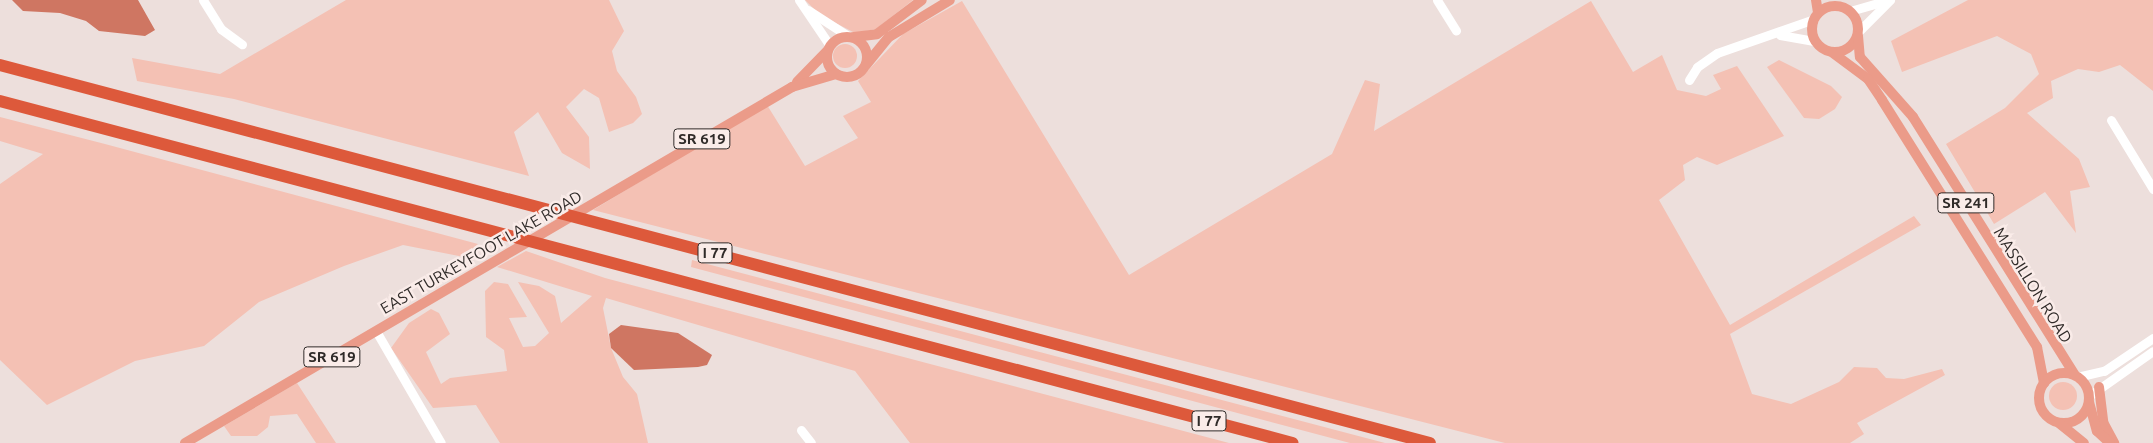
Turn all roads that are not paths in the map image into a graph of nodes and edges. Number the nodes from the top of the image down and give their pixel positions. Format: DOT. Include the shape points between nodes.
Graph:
graph roads {
  1 [pos="203,0"];
  2 [pos="799,0"];
  3 [pos="922,0"];
  4 [pos="950,0"];
  5 [pos="1437,0"];
  6 [pos="1816,0"];
  7 [pos="1889,0"];
  8 [pos="1845,6"];
  9 [pos="806,9"];
  10 [pos="1816,16"];
  11 [pos="1456,31"];
  12 [pos="1858,34"];
  13 [pos="1777,35"];
  14 [pos="851,37"];
  15 [pos="1815,41"];
  16 [pos="242,44"];
  17 [pos="828,48"];
  18 [pos="1833,53"];
  19 [pos="0,65"];
  20 [pos="865,66"];
  21 [pos="836,74"];
  22 [pos="1689,80"];
  23 [pos="792,86"];
  24 [pos="0,101"];
  25 [pos="2111,120"];
  26 [pos="2153,189"];
  27 [pos="376,331"];
  28 [pos="2153,338"];
  29 [pos="2153,352"];
  30 [pos="2076,375"];
  31 [pos="2044,383"];
  32 [pos="2099,387"];
  33 [pos="2089,399"];
  34 [pos="2058,422"];
  35 [pos="801,430"];
  36 [pos="185,443"];
  37 [pos="441,443"];
  38 [pos="811,443"];
  39 [pos="1293,443"];
  40 [pos="1430,443"];
  41 [pos="2084,443"];
  42 [pos="2112,443"];
  1 -- 16 [label="street" via="221,29"];
  2 -- 9 [label="street"];
  3 -- 14 [label="main road" via="877,34"];
  4 -- 20 [label="main road" via="889,38"];
  5 -- 11 [label="street"];
  6 -- 10 [label="main road"];
  7 -- 8 [label="street"];
  7 -- 12 [label="street"];
  8 -- 10 [label="main road" via="1832,6"];
  8 -- 12 [label="main road, SR 241"];
  9 -- 14 [label="street"];
  9 -- 17 [label="street"];
  10 -- 13 [label="street"];
  10 -- 15 [label="main road"];
  12 -- 18 [label="main road" via="1848,49"];
  12 -- 30 [label="main road, MASSILLON ROAD / SR 241" via="1860,57 1913,117"];
  13 -- 15 [label="street"];
  13 -- 22 [label="street" via="1717,53 1697,67"];
  14 -- 17 [label="main road"];
  14 -- 20 [label="main road" via="865,46"];
  15 -- 18 [label="main road"];
  17 -- 21 [label="main road" via="828,64"];
  17 -- 23 [label="main road, EAST TURKEYFOOT LAKE ROAD"];
  18 -- 31 [label="main road, MASSILLON ROAD" via="1868,79 1882,100 2037,347"];
  19 -- 40 [label="highway, I 77"];
  20 -- 21 [label="main road" via="856,75"];
  21 -- 23 [label="main road, EAST TURKEYFOOT LAKE ROAD"];
  23 -- 27 [label="main road, EAST TURKEYFOOT LAKE ROAD / SR 619"];
  24 -- 39 [label="highway, I 77"];
  25 -- 26 [label="street"];
  27 -- 36 [label="main road, EAST TURKEYFOOT LAKE ROAD / SR 619"];
  27 -- 37 [label="street"];
  28 -- 30 [label="street" via="2104,371"];
  29 -- 32 [label="street"];
  30 -- 31 [label="main road" via="2057,374"];
  30 -- 33 [label="main road"];
  31 -- 34 [label="main road" via="2040,405"];
  32 -- 33 [label="street"];
  32 -- 42 [label="main road" via="2103,422"];
  33 -- 34 [label="main road" via="2081,417"];
  33 -- 42 [label="main road" via="2097,431"];
  34 -- 41 [label="main road"];
  35 -- 38 [label="street"];
}
